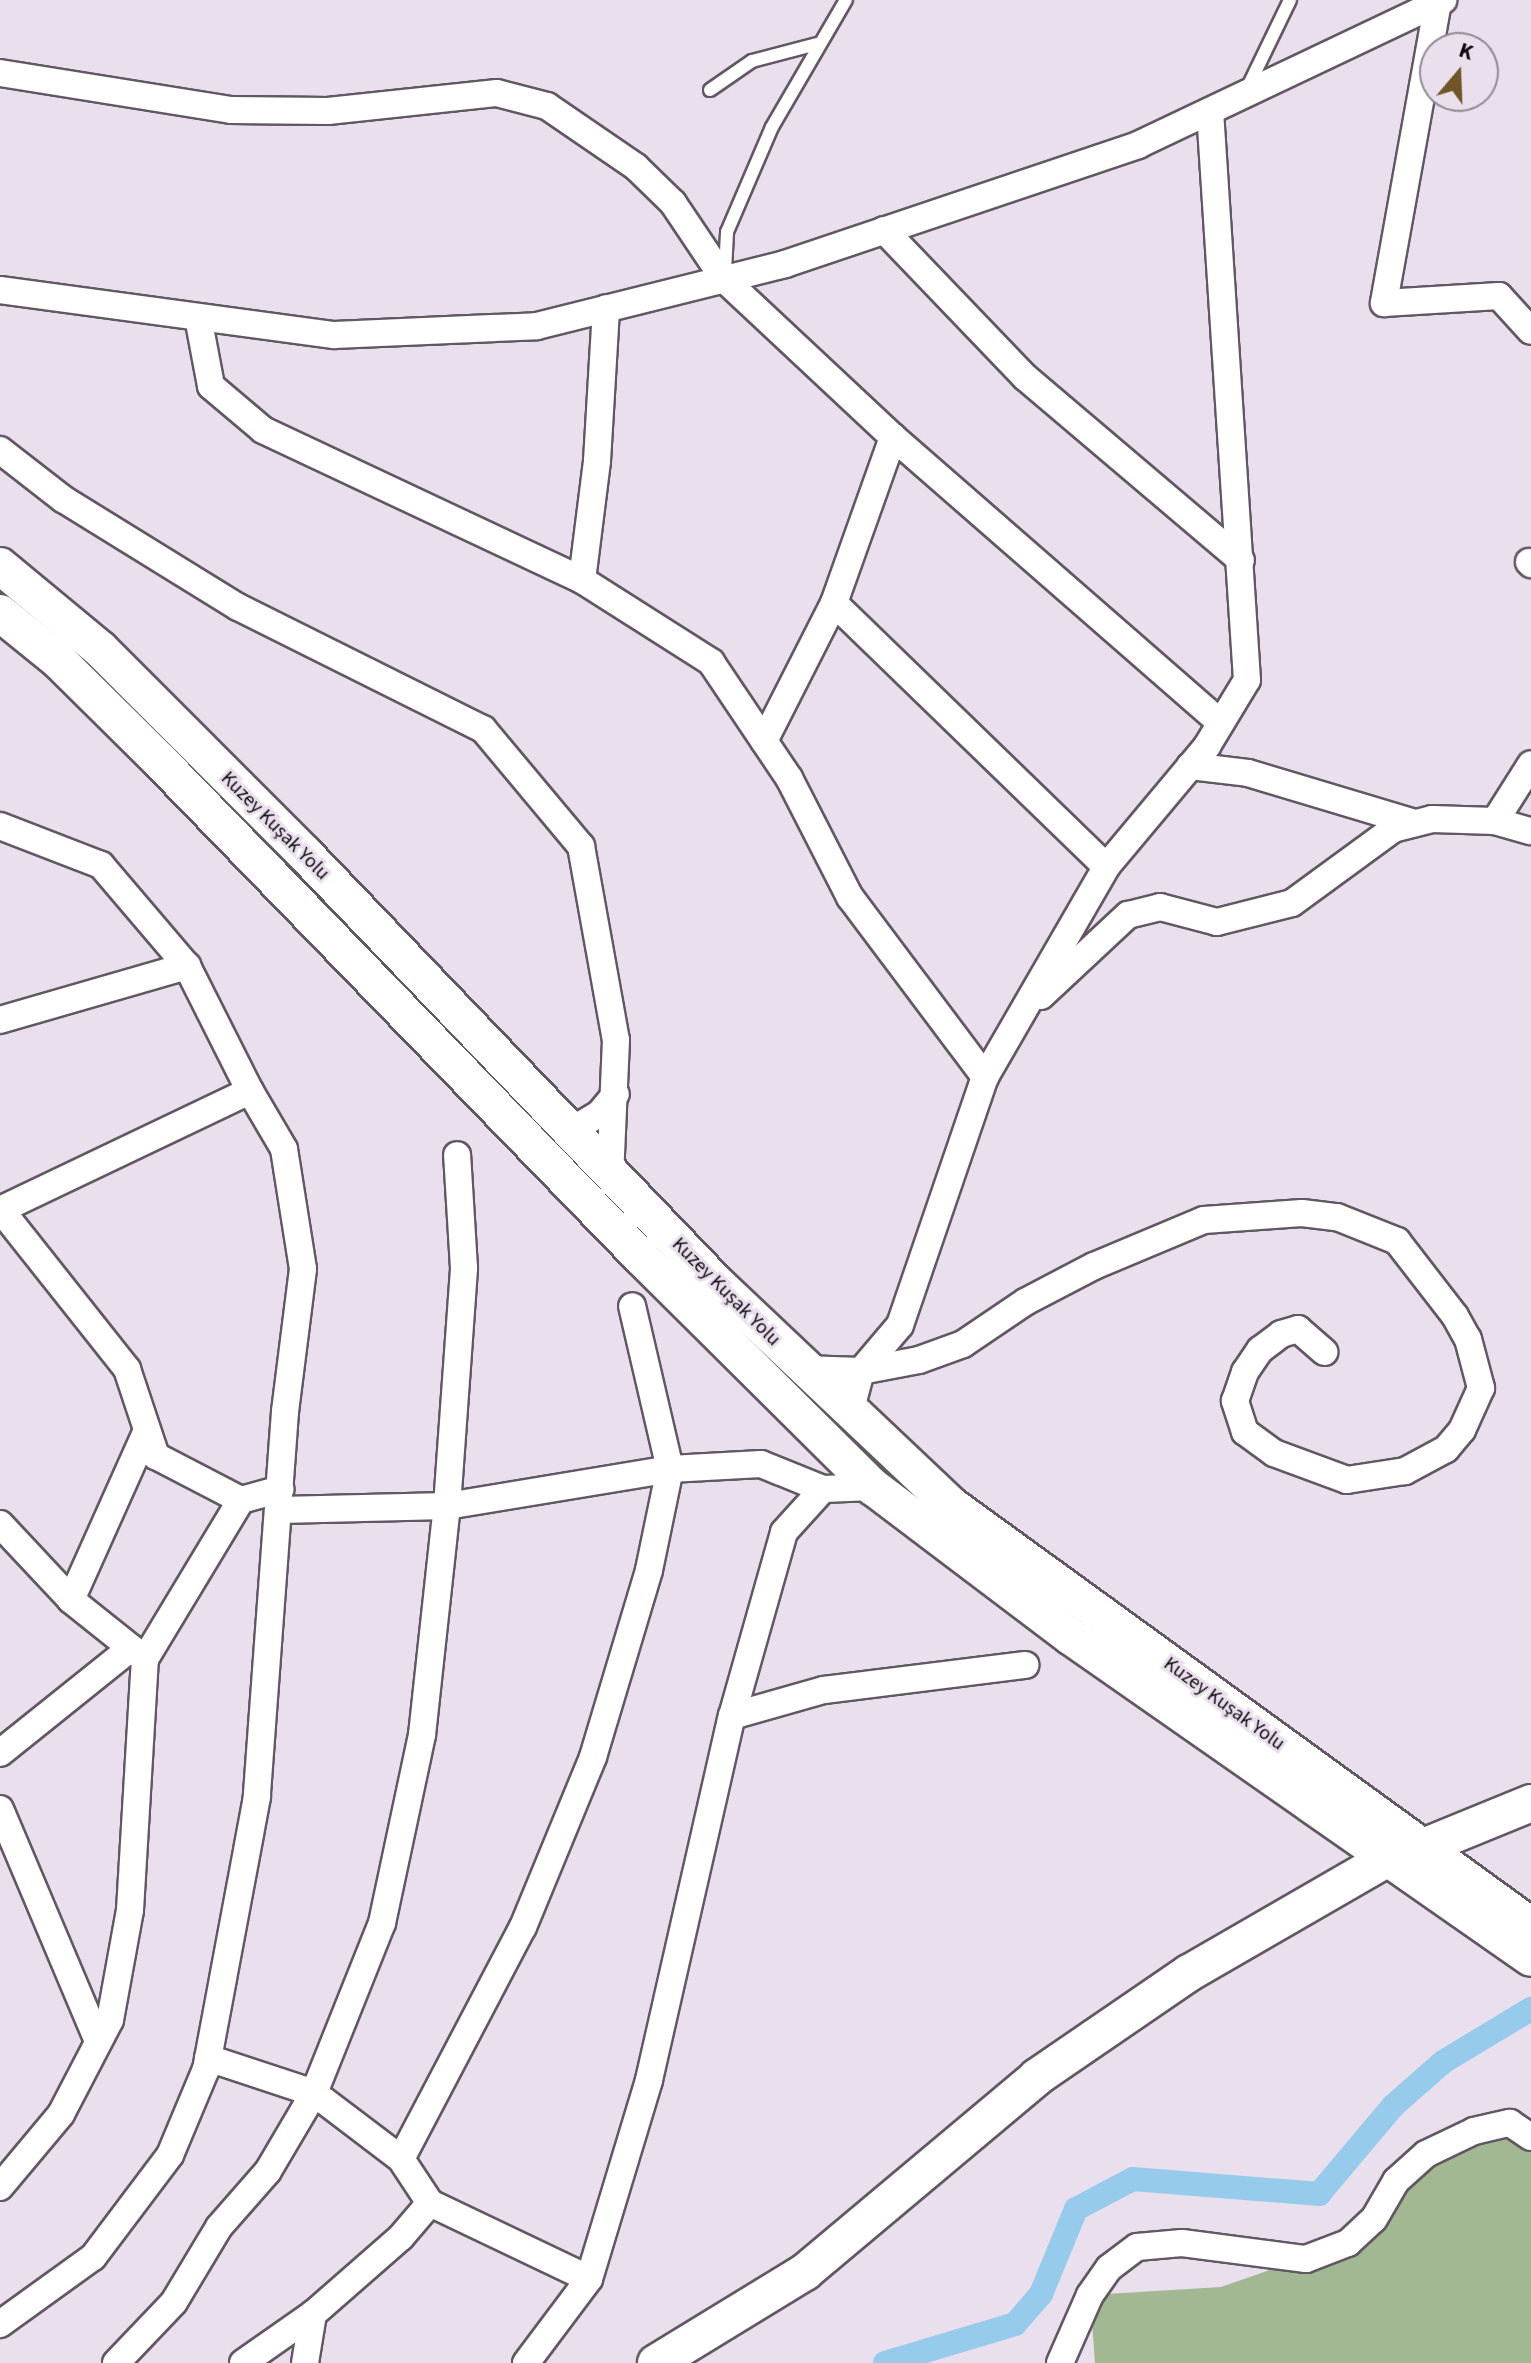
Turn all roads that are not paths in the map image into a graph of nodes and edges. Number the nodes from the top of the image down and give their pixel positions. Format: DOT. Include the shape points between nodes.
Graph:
graph roads {
  1 [pos="846,0"];
  2 [pos="1290,0"];
  3 [pos="1441,1"];
  4 [pos="817,44"];
  5 [pos="0,73"];
  6 [pos="710,90"];
  7 [pos="1244,95"];
  8 [pos="1210,111"];
  9 [pos="884,230"];
  10 [pos="724,279"];
  11 [pos="0,290"];
  12 [pos="606,308"];
  13 [pos="198,317"];
  14 [pos="1531,331"];
  15 [pos="893,437"];
  16 [pos="0,450"];
  17 [pos="1241,560"];
  18 [pos="0,566"];
  19 [pos="582,580"];
  20 [pos="834,603"];
  21 [pos="0,613"];
  22 [pos="1221,723"];
  23 [pos="764,741"];
  24 [pos="1531,764"];
  25 [pos="1190,766"];
  26 [pos="1495,821"];
  27 [pos="1417,823"];
  28 [pos="0,826"];
  29 [pos="1531,831"];
  30 [pos="1106,867"];
  31 [pos="187,966"];
  32 [pos="1020,1016"];
  33 [pos="0,1020"];
  34 [pos="985,1077"];
  35 [pos="250,1091"];
  36 [pos="616,1094"];
  37 [pos="569,1132"];
  38 [pos="457,1155"];
  39 [pos="610,1175"];
  40 [pos="0,1210"];
  41 [pos="632,1306"];
  42 [pos="1324,1352"];
  43 [pos="803,1369"];
  44 [pos="861,1371"];
  45 [pos="850,1413"];
  46 [pos="147,1430"];
  47 [pos="670,1469"];
  48 [pos="873,1487"];
  49 [pos="823,1489"];
  50 [pos="241,1500"];
  51 [pos="281,1500"];
  52 [pos="447,1506"];
  53 [pos="0,1524"];
  54 [pos="71,1600"];
  55 [pos="138,1653"];
  56 [pos="1025,1665"];
  57 [pos="732,1716"];
  58 [pos="0,1753"];
  59 [pos="1531,1803"];
  60 [pos="0,1809"];
  61 [pos="1421,1848"];
  62 [pos="1385,1860"];
  63 [pos="1530,1947"];
  64 [pos="115,1988"];
  65 [pos="86,2011"];
  66 [pos="98,2041"];
  67 [pos="208,2058"];
  68 [pos="314,2093"];
  69 [pos="1531,2137"];
  70 [pos="401,2159"];
  71 [pos="0,2187"];
  72 [pos="430,2203"];
  73 [pos="589,2279"];
  74 [pos="313,2314"];
  75 [pos="0,2324"];
  76 [pos="116,2363"];
  77 [pos="243,2363"];
  78 [pos="305,2363"];
  79 [pos="526,2363"];
  80 [pos="656,2363"];
  81 [pos="1060,2363"];
  1 -- 4 [label="lane"];
  2 -- 7 [label="lane"];
  3 -- 7 [label="street"];
  3 -- 14 [label="street" via="1384,303 1499,296"];
  4 -- 6 [label="lane" via="752,61"];
  4 -- 10 [label="lane" via="772,127 727,232"];
  5 -- 10 [label="street" via="231,110 328,111 497,93 547,106 636,167 673,203"];
  7 -- 8 [label="street"];
  8 -- 9 [label="street" via="1138,145"];
  8 -- 17 [label="street"];
  9 -- 10 [label="street"];
  9 -- 17 [label="street" via="1025,377"];
  10 -- 12 [label="street"];
  10 -- 15 [label="street"];
  11 -- 13 [label="street"];
  12 -- 13 [label="street" via="537,326 334,335"];
  12 -- 19 [label="street" via="597,461"];
  13 -- 19 [label="street" via="211,386 263,430"];
  15 -- 20 [label="street"];
  15 -- 22 [label="street"];
  16 -- 36 [label="street" via="63,499 238,607 483,729 581,846 616,1040"];
  17 -- 22 [label="street" via="1247,680"];
  18 -- 37 [label="main road, Kuzey Kuşak Yolu" via="101,650 303,852"];
  19 -- 23 [label="street" via="711,662"];
  20 -- 23 [label="street"];
  20 -- 30 [label="street"];
  21 -- 48 [label="main road, Kuzey Kuşak Yolu" via="58,660 161,762 630,1246"];
  22 -- 25 [label="street"];
  23 -- 34 [label="street" via="850,897"];
  24 -- 26 [label="street"];
  25 -- 27 [label="street" via="1248,773"];
  25 -- 30 [label="street"];
  26 -- 27 [label="street"];
  26 -- 29 [label="street"];
  27 -- 32 [label="street" via="1393,829 1292,903 1217,922 1160,907 1128,915"];
  28 -- 31 [label="street" via="101,865"];
  30 -- 32 [label="street"];
  31 -- 33 [label="street"];
  31 -- 35 [label="street"];
  32 -- 34 [label="street"];
  34 -- 44 [label="street" via="900,1325"];
  35 -- 40 [label="street"];
  35 -- 51 [label="street" via="284,1149 303,1269 285,1412"];
  36 -- 37 [label="street" via="599,1114"];
  36 -- 39 [label="street"];
  37 -- 39 [label="main road, Kuzey Kuşak Yolu"];
  38 -- 52 [label="street" via="464,1268"];
  39 -- 43 [label="main road, Kuzey Kuşak Yolu"];
  40 -- 46 [label="street" via="127,1369"];
  41 -- 47 [label="street"];
  42 -- 44 [label="street" via="1298,1329 1281,1334 1260,1350 1235,1401 1245,1432 1274,1453 1347,1480 1405,1471 1446,1449 1462,1430 1481,1388 1468,1339 1455,1316 1397,1241 1337,1217 1289,1213 1204,1220 1094,1266 1025,1302 963,1344"];
  43 -- 44 [label="street"];
  43 -- 45 [label="main road, Kuzey Kuşak Yolu"];
  44 -- 45 [label="street"];
  45 -- 61 [label="main road, Kuzey Kuşak Yolu" via="952,1506"];
  46 -- 50 [label="street" via="156,1456"];
  46 -- 54 [label="street"];
  47 -- 49 [label="street" via="761,1464"];
  47 -- 52 [label="street"];
  47 -- 70 [label="street" via="649,1570 593,1757 523,1927"];
  48 -- 49 [label="street"];
  48 -- 62 [label="main road, Kuzey Kuşak Yolu"];
  49 -- 57 [label="street" via="784,1532"];
  50 -- 51 [label="street"];
  50 -- 55 [label="street"];
  51 -- 52 [label="street"];
  51 -- 67 [label="street" via="257,1797"];
  52 -- 68 [label="street" via="422,1735 382,1923"];
  53 -- 54 [label="street"];
  54 -- 55 [label="street"];
  55 -- 58 [label="street"];
  55 -- 64 [label="street" via="130,1910"];
  56 -- 57 [label="street" via="824,1690"];
  57 -- 73 [label="street" via="649,2080"];
  59 -- 61 [label="main road"];
  60 -- 65 [label="street"];
  61 -- 63 [label="main road, Kuzey Kuşak Yolu"];
  62 -- 63 [label="main road, Kuzey Kuşak Yolu"];
  62 -- 80 [label="main road" via="1189,1973 1037,2077 805,2272"];
  64 -- 65 [label="street"];
  64 -- 66 [label="street" via="110,2020"];
  65 -- 66 [label="street"];
  66 -- 71 [label="street" via="61,2114"];
  67 -- 68 [label="street"];
  67 -- 75 [label="street" via="170,2155 93,2257"];
  68 -- 70 [label="street"];
  68 -- 76 [label="street" via="268,2171 205,2247 174,2302"];
  69 -- 81 [label="street" via="1510,2123 1474,2131 1426,2154 1396,2181 1374,2219 1348,2243 1306,2259 1182,2243 1137,2247 1109,2268 1090,2295"];
  70 -- 72 [label="street"];
  72 -- 73 [label="street"];
  72 -- 74 [label="street" via="401,2237"];
  73 -- 79 [label="street"];
  74 -- 77 [label="street"];
  74 -- 78 [label="street"];
}
